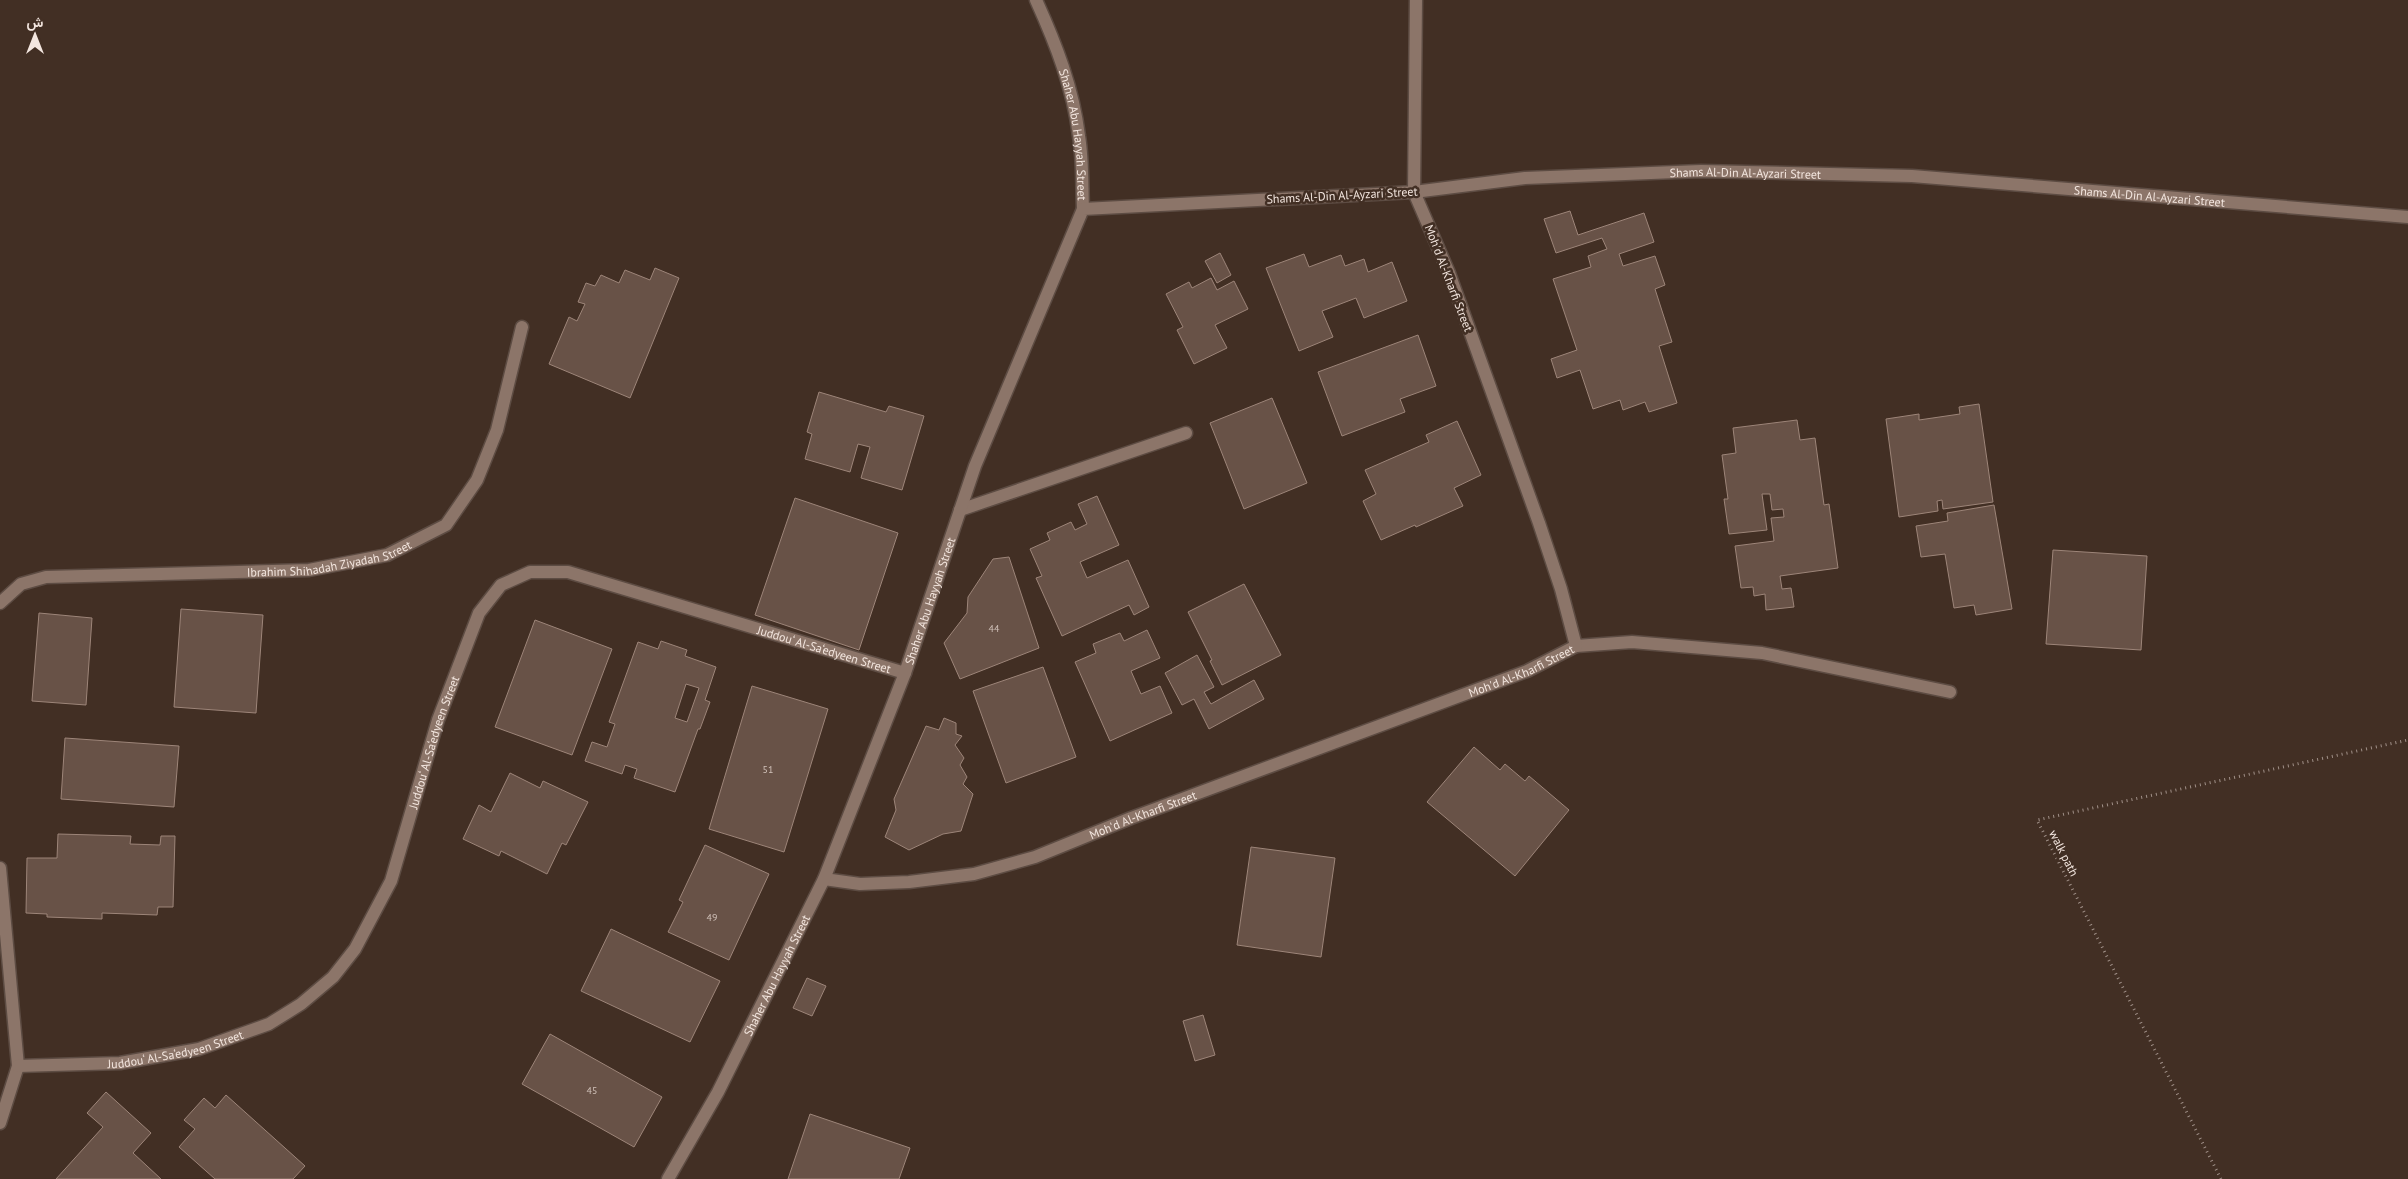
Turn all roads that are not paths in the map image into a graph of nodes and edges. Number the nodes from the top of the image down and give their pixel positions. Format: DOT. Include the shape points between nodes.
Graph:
graph roads {
  1 [pos="1036,0"];
  2 [pos="1416,0"];
  3 [pos="1414,192"];
  4 [pos="1083,209"];
  5 [pos="2408,217"];
  6 [pos="522,326"];
  7 [pos="1186,433"];
  8 [pos="960,510"];
  9 [pos="0,603"];
  10 [pos="1576,646"];
  11 [pos="905,673"];
  12 [pos="1950,692"];
  13 [pos="0,868"];
  14 [pos="824,879"];
  15 [pos="18,1066"];
  16 [pos="0,1123"];
  17 [pos="668,1179"];
  1 -- 4 [label="street, Shaher Abu Hayyah Street" via="1058,50 1070,90 1079,136"];
  2 -- 3 [label="street, Moh'd Al-Kharfi Street"];
  3 -- 4 [label="street, Shams Al-Din Al-Ayzari Street"];
  3 -- 5 [label="street, Shams Al-Din Al-Ayzari Street" via="1524,178 1701,171 1893,176"];
  3 -- 10 [label="street, Moh'd Al-Kharfi Street" via="1449,274 1539,523"];
  4 -- 8 [label="street, Shaher Abu Hayyah Street" via="975,466"];
  6 -- 9 [label="street, Ibrahim Shihadah Ziyadah Street" via="496,430 476,480 446,525 387,556 309,570 46,577 21,584"];
  7 -- 8 [label="street"];
  8 -- 11 [label="street, Shaher Abu Hayyah Street"];
  10 -- 12 [label="street" via="1632,642 1762,653"];
  10 -- 14 [label="street, Moh'd Al-Kharfi Street" via="1527,671 1035,856 974,874 909,882 860,884"];
  11 -- 14 [label="street, Shaher Abu Hayyah Street"];
  11 -- 15 [label="street, Juddou‘ Al-Sa‘edyeen Street" via="568,572 530,572 501,585 479,613 438,720 391,881 355,949 333,977 301,1004 270,1024 199,1049 120,1063"];
  13 -- 15 [label="street"];
  14 -- 17 [label="street, Shaher Abu Hayyah Street" via="718,1092"];
  15 -- 16 [label="street"];
}
